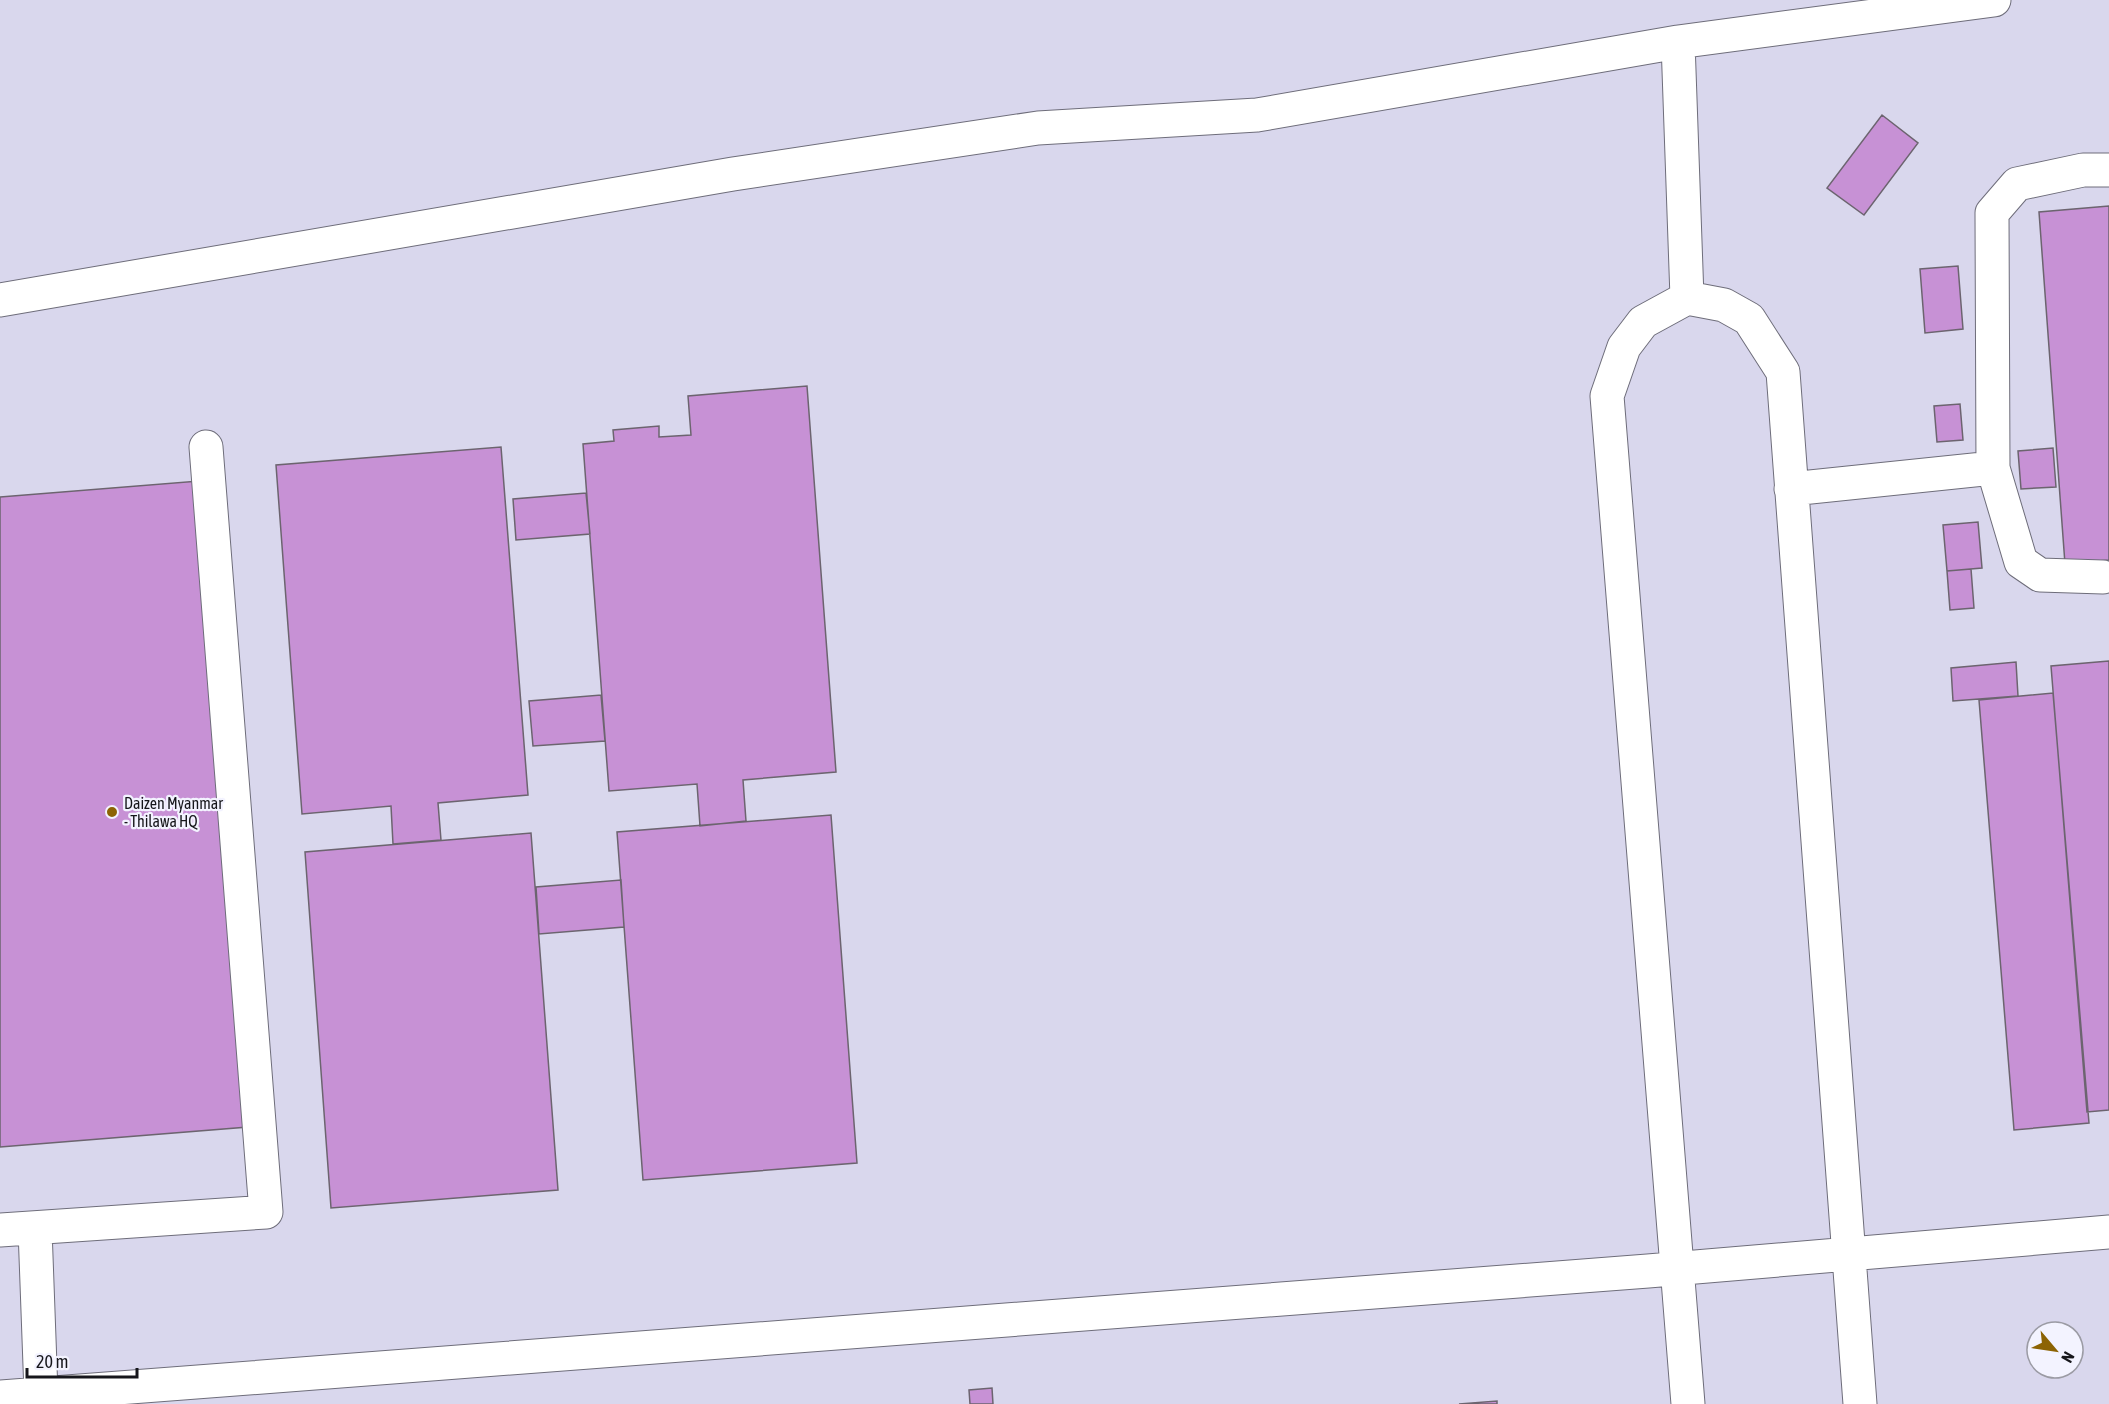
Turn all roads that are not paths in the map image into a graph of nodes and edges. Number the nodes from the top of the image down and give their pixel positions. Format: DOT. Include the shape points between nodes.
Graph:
graph roads {
  1 [pos="1994,0"];
  2 [pos="1678,42"];
  3 [pos="2109,170"];
  4 [pos="1687,298"];
  5 [pos="0,300"];
  6 [pos="206,447"];
  7 [pos="1993,468"];
  8 [pos="1791,489"];
  9 [pos="2103,578"];
  10 [pos="35,1228"];
  11 [pos="0,1230"];
  12 [pos="2109,1232"];
  13 [pos="1848,1254"];
  14 [pos="1679,1269"];
  15 [pos="41,1393"];
  16 [pos="0,1396"];
  17 [pos="1688,1404"];
  18 [pos="1860,1404"];
  1 -- 2 [label="street"];
  2 -- 4 [label="street"];
  2 -- 5 [label="street" via="1257,115 1038,128 780,167"];
  3 -- 7 [label="street" via="2083,170 2017,184 1992,213"];
  4 -- 8 [label="street" via="1724,305 1749,319 1783,372"];
  4 -- 14 [label="street" via="1642,322 1624,347 1607,396"];
  6 -- 10 [label="street" via="266,1212"];
  7 -- 8 [label="street"];
  7 -- 9 [label="street" via="2021,562 2040,575"];
  8 -- 13 [label="street"];
  10 -- 11 [label="street"];
  10 -- 15 [label="street"];
  12 -- 13 [label="street"];
  13 -- 14 [label="street"];
  13 -- 18 [label="street"];
  14 -- 15 [label="street"];
  14 -- 17 [label="street"];
  15 -- 16 [label="street"];
}
